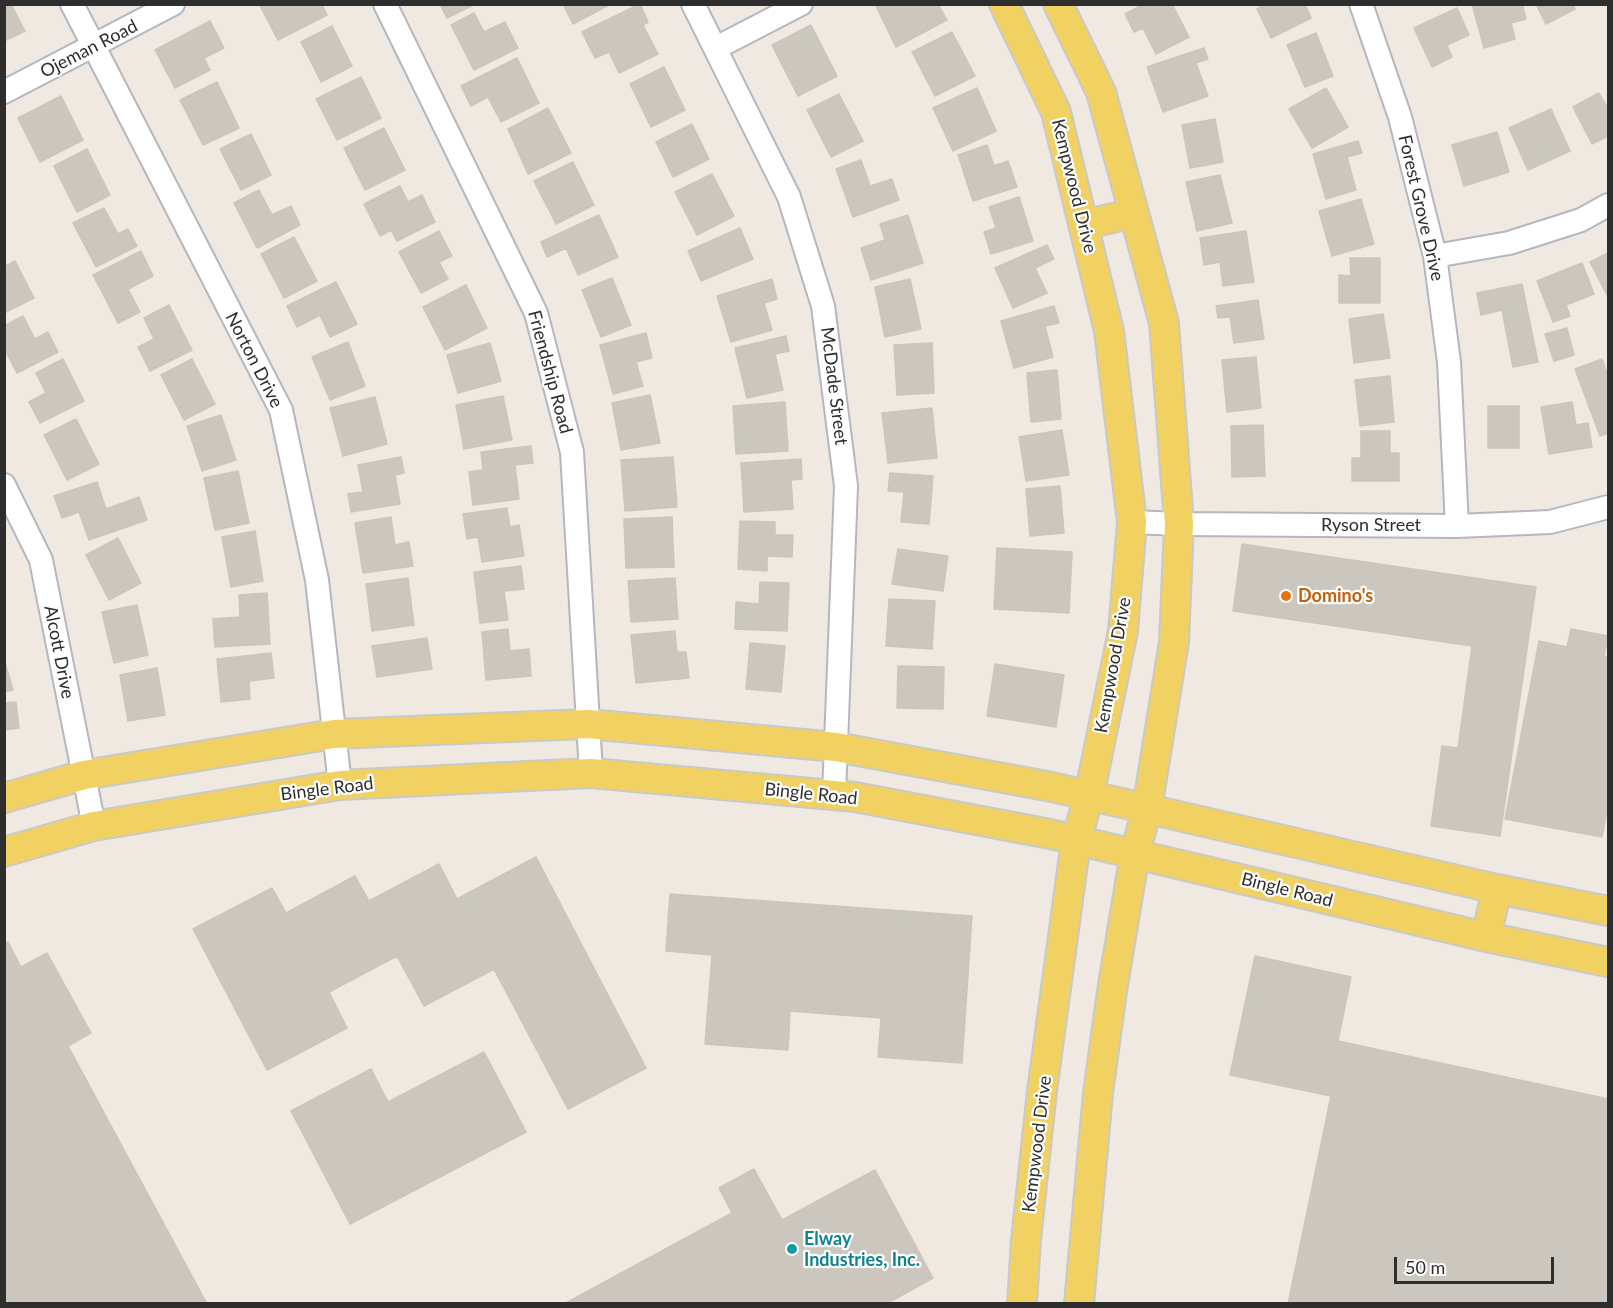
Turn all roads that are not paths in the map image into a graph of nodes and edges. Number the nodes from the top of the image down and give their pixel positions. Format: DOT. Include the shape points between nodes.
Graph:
graph roads {
  1 [pos="72,4"];
  2 [pos="173,4"];
  3 [pos="385,4"];
  4 [pos="693,4"];
  5 [pos="801,4"];
  6 [pos="1004,4"];
  7 [pos="1058,4"];
  8 [pos="1360,4"];
  9 [pos="93,47"];
  10 [pos="717,48"];
  11 [pos="4,92"];
  12 [pos="1608,205"];
  13 [pos="1134,213"];
  14 [pos="1083,225"];
  15 [pos="1435,255"];
  16 [pos="4,484"];
  17 [pos="1608,507"];
  18 [pos="1132,522"];
  19 [pos="1179,524"];
  20 [pos="1457,526"];
  21 [pos="588,724"];
  22 [pos="334,734"];
  23 [pos="836,747"];
  24 [pos="591,773"];
  25 [pos="84,775"];
  26 [pos="340,785"];
  27 [pos="834,795"];
  28 [pos="1089,796"];
  29 [pos="4,798"];
  30 [pos="1147,809"];
  31 [pos="94,826"];
  32 [pos="1076,841"];
  33 [pos="4,852"];
  34 [pos="1135,853"];
  35 [pos="1497,889"];
  36 [pos="1608,911"];
  37 [pos="1486,937"];
  38 [pos="1608,962"];
  39 [pos="1022,1304"];
  40 [pos="1079,1304"];
  1 -- 9 [label="street, Norton Drive"];
  2 -- 9 [label="street, Ojeman Road"];
  3 -- 21 [label="street, Friendship Road" via="536,313 572,452"];
  4 -- 10 [label="street, McDade Street"];
  5 -- 10 [label="street"];
  6 -- 14 [label="main road, Kempwood Drive" via="1056,112"];
  7 -- 13 [label="main road" via="1101,92"];
  8 -- 15 [label="street, Forest Grove Drive" via="1400,117"];
  9 -- 11 [label="street, Ojeman Road"];
  9 -- 22 [label="street, Norton Drive" via="281,410 317,580"];
  10 -- 23 [label="street, McDade Street" via="789,197 824,306 846,486"];
  12 -- 15 [label="street" via="1581,220 1509,243"];
  13 -- 14 [label="main road"];
  13 -- 19 [label="main road" via="1164,323"];
  14 -- 18 [label="main road, Kempwood Drive" via="1109,331"];
  15 -- 20 [label="street, Forest Grove Drive" via="1449,362"];
  16 -- 25 [label="street, Alcott Drive" via="41,560"];
  17 -- 20 [label="street, Ryson Street" via="1550,522"];
  18 -- 19 [label="street, Ryson Street"];
  18 -- 28 [label="main road, Kempwood Drive" via="1123,631"];
  19 -- 20 [label="street, Ryson Street"];
  19 -- 30 [label="main road" via="1174,642"];
  21 -- 22 [label="main road"];
  21 -- 23 [label="main road"];
  21 -- 24 [label="street, Friendship Road"];
  22 -- 25 [label="main road"];
  22 -- 26 [label="street, Norton Drive"];
  23 -- 27 [label="street, McDade Street"];
  23 -- 28 [label="main road"];
  24 -- 26 [label="main road, Bingle Road"];
  24 -- 27 [label="main road, Bingle Road"];
  25 -- 29 [label="main road"];
  25 -- 31 [label="street, Alcott Drive"];
  26 -- 31 [label="main road, Bingle Road"];
  27 -- 32 [label="main road, Bingle Road"];
  28 -- 30 [label="main road"];
  28 -- 32 [label="main road, Kempwood Drive"];
  30 -- 34 [label="main road"];
  30 -- 35 [label="main road"];
  31 -- 33 [label="main road, Bingle Road"];
  32 -- 34 [label="main road, Bingle Road"];
  32 -- 39 [label="main road, Kempwood Drive" via="1042,1091"];
  34 -- 37 [label="main road, Bingle Road"];
  34 -- 40 [label="main road" via="1098,1093"];
  35 -- 36 [label="main road"];
  35 -- 37 [label="main road"];
  37 -- 38 [label="main road, Bingle Road"];
}
